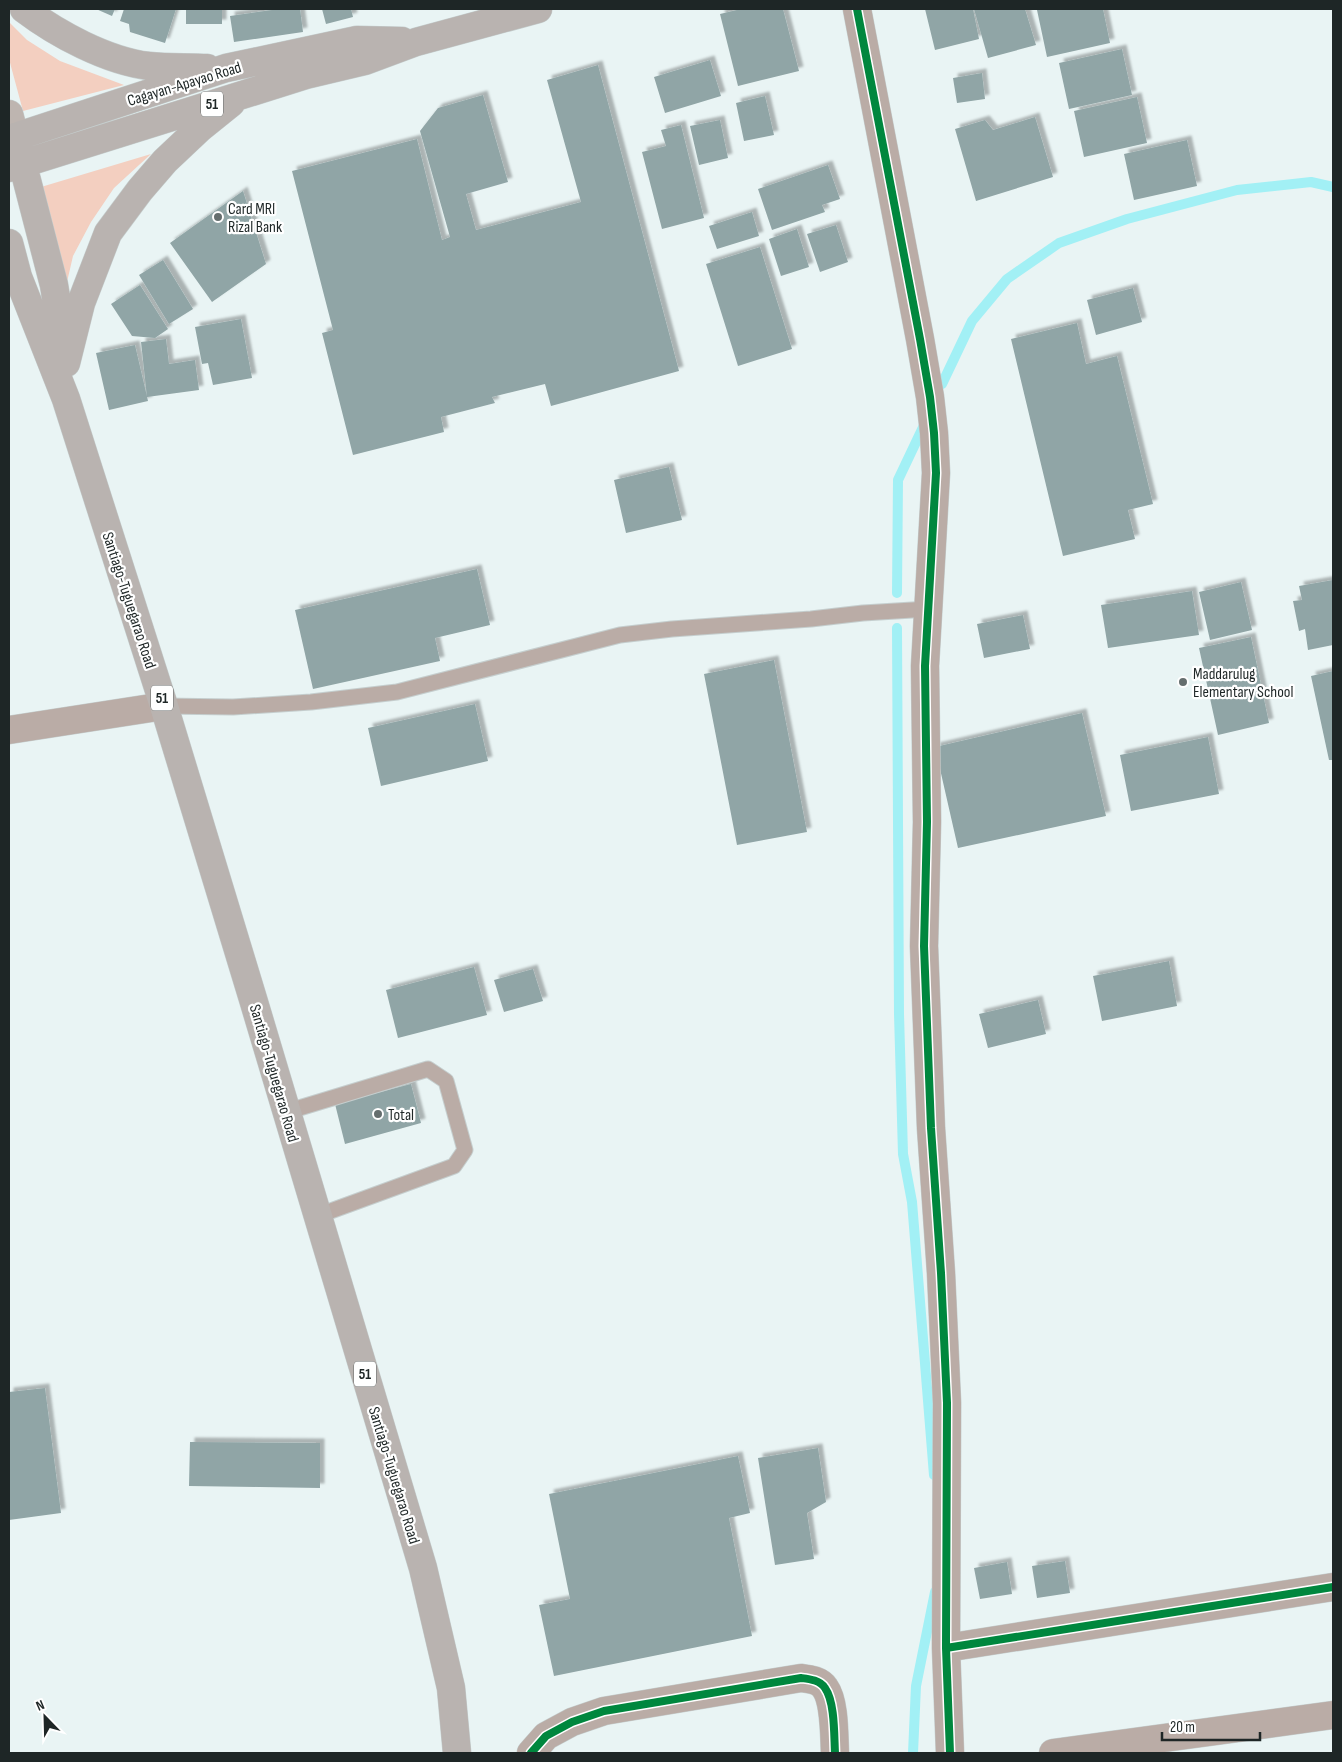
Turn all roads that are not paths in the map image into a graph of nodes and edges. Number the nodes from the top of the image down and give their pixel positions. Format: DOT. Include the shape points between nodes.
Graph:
graph roads {
  1 [pos="24,9"];
  2 [pos="538,9"];
  3 [pos="856,9"];
  4 [pos="416,42"];
  5 [pos="226,68"];
  6 [pos="240,95"];
  7 [pos="11,130"];
  8 [pos="15,165"];
  9 [pos="9,243"];
  10 [pos="66,363"];
  11 [pos="66,399"];
  12 [pos="929,609"];
  13 [pos="164,706"];
  14 [pos="9,730"];
  15 [pos="286,1112"];
  16 [pos="317,1216"];
  17 [pos="1333,1588"];
  18 [pos="946,1648"];
  19 [pos="1333,1715"];
  20 [pos="457,1753"];
  21 [pos="531,1753"];
  22 [pos="835,1753"];
  23 [pos="950,1753"];
  24 [pos="1053,1753"];
  1 -- 5 [label="highway" via="101,54 149,66"];
  2 -- 4 [label="highway, Cagayan-Apayao Road / 51"];
  3 -- 12 [label="street" via="930,397 936,473"];
  4 -- 5 [label="highway, Cagayan-Apayao Road / 51" via="357,40"];
  4 -- 6 [label="highway, Cagayan-Apayao Road / 51" via="365,61"];
  5 -- 7 [label="highway, Cagayan-Apayao Road / 51"];
  6 -- 8 [label="highway, Cagayan-Apayao Road / 51"];
  6 -- 10 [label="highway" via="165,161 108,233 81,303"];
  7 -- 8 [label="highway, Cagayan-Apayao Road / 51"];
  8 -- 10 [label="highway, Cagayan-Apayao Road / 51" via="54,285"];
  9 -- 11 [label="highway, 51" via="18,277"];
  10 -- 11 [label="highway, Cagayan-Apayao Road / 51"];
  11 -- 13 [label="highway, Santiago-Tuguegarao Road / 51"];
  12 -- 13 [label="lane" via="620,636 397,692 233,707"];
  12 -- 18 [label="street" via="925,666 927,822 924,946 930,1128 947,1403"];
  13 -- 14 [label="street"];
  13 -- 15 [label="highway, Santiago-Tuguegarao Road / 51"];
  15 -- 16 [label="highway, Santiago-Tuguegarao Road / 51"];
  15 -- 16 [label="lane" via="428,1069 446,1080 466,1150 454,1166"];
  16 -- 20 [label="highway, Santiago-Tuguegarao Road / 51" via="422,1568 451,1688"];
  17 -- 18 [label="street"];
  18 -- 23 [label="street"];
  19 -- 24 [label="street"];
  21 -- 22 [label="street" via="546,1736 572,1722 604,1711 801,1678 812,1679 825,1686 830,1700"];
}
